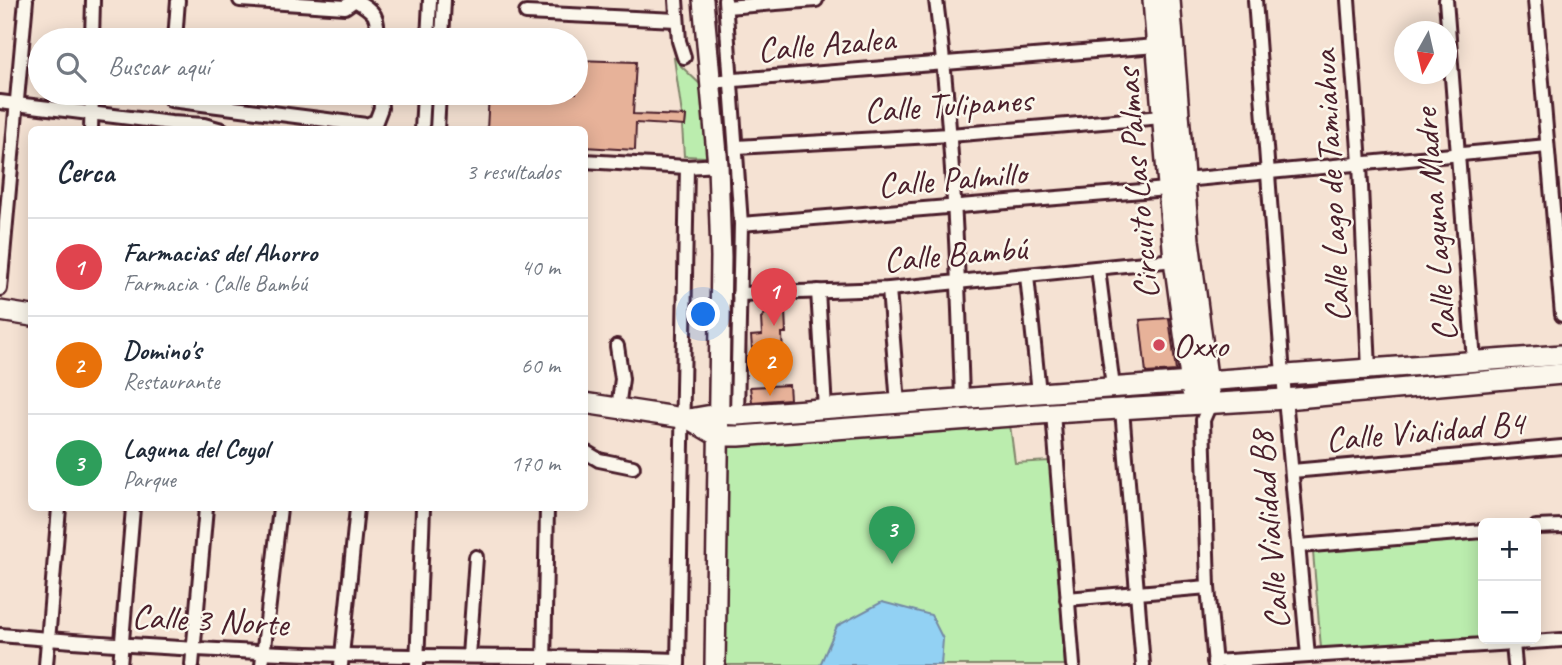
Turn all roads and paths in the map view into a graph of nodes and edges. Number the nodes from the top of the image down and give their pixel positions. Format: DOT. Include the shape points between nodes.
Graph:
graph roads {
  1 [pos="26,0"];
  2 [pos="93,0"];
  3 [pos="178,0"];
  4 [pos="240,0"];
  5 [pos="355,0"];
  6 [pos="430,0"];
  7 [pos="444,0"];
  8 [pos="676,0"];
  9 [pos="703,0"];
  10 [pos="816,0"];
  11 [pos="936,0"];
  12 [pos="1153,0"];
  13 [pos="1170,0"];
  14 [pos="1255,0"];
  15 [pos="1349,0"];
  16 [pos="1446,0"];
  17 [pos="1535,0"];
  18 [pos="277,2"];
  19 [pos="726,4"];
  20 [pos="526,13"];
  21 [pos="677,20"];
  22 [pos="92,28"];
  23 [pos="176,28"];
  24 [pos="377,28"];
  25 [pos="429,28"];
  26 [pos="443,28"];
  27 [pos="1156,47"];
  28 [pos="684,57"];
  29 [pos="944,63"];
  30 [pos="731,80"];
  31 [pos="710,82"];
  32 [pos="0,102"];
  33 [pos="18,104"];
  34 [pos="92,105"];
  35 [pos="171,105"];
  36 [pos="227,105"];
  37 [pos="381,105"];
  38 [pos="423,105"];
  39 [pos="438,105"];
  40 [pos="92,112"];
  41 [pos="1162,117"];
  42 [pos="91,126"];
  43 [pos="171,126"];
  44 [pos="208,126"];
  45 [pos="422,126"];
  46 [pos="437,126"];
  47 [pos="950,135"];
  48 [pos="1547,146"];
  49 [pos="737,147"];
  50 [pos="1456,154"];
  51 [pos="588,160"];
  52 [pos="1360,163"];
  53 [pos="718,166"];
  54 [pos="687,167"];
  55 [pos="1268,171"];
  56 [pos="1176,184"];
  57 [pos="955,206"];
  58 [pos="741,224"];
  59 [pos="1174,260"];
  60 [pos="1098,269"];
  61 [pos="1027,276"];
  62 [pos="958,281"];
  63 [pos="0,289"];
  64 [pos="889,289"];
  65 [pos="818,292"];
  66 [pos="739,294"];
  67 [pos="0,311"];
  68 [pos="28,315"];
  69 [pos="1562,315"];
  70 [pos="617,346"];
  71 [pos="1562,355"];
  72 [pos="1474,362"];
  73 [pos="1369,369"];
  74 [pos="1562,374"];
  75 [pos="1283,375"];
  76 [pos="1199,382"];
  77 [pos="1113,387"];
  78 [pos="1039,393"];
  79 [pos="1285,399"];
  80 [pos="954,400"];
  81 [pos="588,404"];
  82 [pos="898,404"];
  83 [pos="618,408"];
  84 [pos="830,408"];
  85 [pos="1122,409"];
  86 [pos="1202,409"];
  87 [pos="1053,413"];
  88 [pos="728,414"];
  89 [pos="685,418"];
  90 [pos="948,421"];
  91 [pos="838,429"];
  92 [pos="718,436"];
  93 [pos="1562,447"];
  94 [pos="588,453"];
  95 [pos="634,467"];
  96 [pos="1292,471"];
  97 [pos="59,511"];
  98 [pos="133,511"];
  99 [pos="206,511"];
  100 [pos="280,511"];
  101 [pos="357,511"];
  102 [pos="423,511"];
  103 [pos="547,511"];
  104 [pos="1562,526"];
  105 [pos="1541,527"];
  106 [pos="1478,531"];
  107 [pos="1299,546"];
  108 [pos="476,557"];
  109 [pos="1208,587"];
  110 [pos="1139,592"];
  111 [pos="1068,599"];
  112 [pos="0,635"];
  113 [pos="48,639"];
  114 [pos="1562,640"];
  115 [pos="1541,641"];
  116 [pos="121,644"];
  117 [pos="1497,644"];
  118 [pos="1513,644"];
  119 [pos="192,647"];
  120 [pos="263,651"];
  121 [pos="1308,656"];
  122 [pos="465,659"];
  123 [pos="341,660"];
  124 [pos="417,660"];
  125 [pos="544,660"];
  126 [pos="678,662"];
  127 [pos="1215,664"];
  128 [pos="46,665"];
  129 [pos="120,665"];
  130 [pos="192,665"];
  131 [pos="262,665"];
  132 [pos="715,665"];
  133 [pos="1073,665"];
  134 [pos="1143,665"];
  135 [pos="1515,665"];
  1 -- 33 [label="street"];
  2 -- 22 [label="street"];
  3 -- 23 [label="street"];
  4 -- 18 [label="street"];
  5 -- 18 [label="street" via="345,7"];
  5 -- 24 [label="street" via="372,10"];
  6 -- 25 [label="street"];
  7 -- 26 [label="street"];
  8 -- 21 [label="street"];
  9 -- 31 [label="street"];
  10 -- 19 [label="street"];
  11 -- 29 [label="street"];
  12 -- 27 [label="street, Circuito Las Palmas"];
  13 -- 56 [label="street, Circuito Las Palmas"];
  14 -- 55 [label="street, Calle Vialidad B8"];
  15 -- 52 [label="street, Calle Lago de Tamiahua"];
  16 -- 50 [label="street, Calle Laguna Madre"];
  17 -- 48 [label="street"];
  19 -- 30 [label="street"];
  20 -- 21 [label="street"];
  21 -- 28 [label="street"];
  27 -- 29 [label="street, Calle Azalea"];
  27 -- 41 [label="street, Circuito Las Palmas"];
  29 -- 30 [label="street, Calle Azalea"];
  29 -- 47 [label="street"];
  30 -- 31 [label="street, Calle Azalea"];
  30 -- 49 [label="street"];
  31 -- 53 [label="street"];
  32 -- 33 [label="street"];
  33 -- 40 [label="street"];
  33 -- 63 [label="street"];
  34 -- 40 [label="street"];
  35 -- 43 [label="street"];
  36 -- 37 [label="street" via="366,125 376,121"];
  38 -- 45 [label="street"];
  39 -- 46 [label="street"];
  40 -- 42 [label="street"];
  40 -- 43 [label="street"];
  41 -- 47 [label="street, Calle Tulipanes"];
  41 -- 56 [label="street, Circuito Las Palmas"];
  43 -- 44 [label="street"];
  47 -- 49 [label="street, Calle Tulipanes"];
  47 -- 57 [label="street"];
  48 -- 50 [label="street, Calle Palmillo"];
  48 -- 69 [label="street"];
  49 -- 58 [label="street"];
  50 -- 52 [label="street, Calle Palmillo"];
  50 -- 72 [label="street, Calle Laguna Madre"];
  51 -- 54 [label="street"];
  52 -- 55 [label="street, Calle Palmillo"];
  52 -- 73 [label="street, Calle Lago de Tamiahua"];
  53 -- 54 [label="street"];
  53 -- 88 [label="street"];
  54 -- 89 [label="street"];
  55 -- 56 [label="street, Calle Palmillo"];
  55 -- 75 [label="street, Calle Vialidad B8"];
  56 -- 57 [label="street, Calle Palmillo"];
  56 -- 59 [label="street, Circuito Las Palmas"];
  56 -- 76 [label="street, Circuito Las Palmas" via="1189,240"];
  57 -- 58 [label="street, Calle Palmillo"];
  57 -- 62 [label="street"];
  58 -- 66 [label="street"];
  59 -- 60 [label="street, Calle Bambú"];
  59 -- 76 [label="street, Circuito Las Palmas"];
  60 -- 61 [label="street, Calle Bambú"];
  60 -- 77 [label="street"];
  61 -- 62 [label="street, Calle Bambú"];
  61 -- 78 [label="street"];
  62 -- 64 [label="street, Calle Bambú"];
  62 -- 80 [label="street"];
  64 -- 65 [label="street, Calle Bambú"];
  64 -- 82 [label="street"];
  65 -- 66 [label="street, Calle Bambú"];
  65 -- 84 [label="street"];
  66 -- 88 [label="street"];
  67 -- 68 [label="street"];
  70 -- 83 [label="street" via="622,379"];
  71 -- 72 [label="street"];
  72 -- 73 [label="street"];
  73 -- 75 [label="street"];
  74 -- 79 [label="street"];
  75 -- 76 [label="street"];
  75 -- 79 [label="street, Calle Vialidad B8"];
  76 -- 77 [label="street"];
  76 -- 86 [label="street, Circuito Las Palmas"];
  77 -- 78 [label="street"];
  78 -- 80 [label="street"];
  79 -- 86 [label="street"];
  79 -- 96 [label="street, Calle Vialidad B8"];
  80 -- 82 [label="street"];
  80 -- 90 [label="street"];
  81 -- 83 [label="street"];
  82 -- 84 [label="street"];
  83 -- 89 [label="street"];
  84 -- 88 [label="street"];
  84 -- 91 [label="street"];
  85 -- 86 [label="street"];
  85 -- 87 [label="street"];
  85 -- 110 [label="street"];
  86 -- 109 [label="street"];
  87 -- 90 [label="street"];
  87 -- 111 [label="street"];
  88 -- 89 [label="street"];
  88 -- 92 [label="street"];
  89 -- 92 [label="street"];
  89 -- 126 [label="street"];
  90 -- 91 [label="street"];
  91 -- 92 [label="street"];
  92 -- 132 [label="street"];
  93 -- 96 [label="street, Calle Vialidad B4"];
  94 -- 95 [label="street"];
  96 -- 107 [label="street, Calle Vialidad B8"];
  97 -- 113 [label="street"];
  98 -- 116 [label="street"];
  99 -- 119 [label="street"];
  100 -- 120 [label="street"];
  101 -- 123 [label="street"];
  102 -- 124 [label="street"];
  103 -- 125 [label="street"];
  104 -- 105 [label="street"];
  106 -- 107 [label="street"];
  107 -- 121 [label="street, Calle Vialidad B8"];
  108 -- 122 [label="street"];
  109 -- 110 [label="street"];
  109 -- 127 [label="street"];
  110 -- 111 [label="street"];
  110 -- 134 [label="street"];
  111 -- 133 [label="street"];
  112 -- 113 [label="street, Calle 3 Norte"];
  113 -- 116 [label="street, Calle 3 Norte"];
  113 -- 128 [label="street"];
  114 -- 115 [label="street"];
  116 -- 119 [label="street, Calle 3 Norte"];
  116 -- 129 [label="street"];
  117 -- 121 [label="street"];
  118 -- 135 [label="street"];
  119 -- 120 [label="street, Calle 3 Norte"];
  119 -- 130 [label="street"];
  120 -- 123 [label="street, Calle 3 Norte"];
  120 -- 131 [label="street"];
  121 -- 127 [label="street"];
  122 -- 124 [label="street, Calle 3 Norte"];
  122 -- 125 [label="street, Calle 3 Norte"];
  123 -- 124 [label="street, Calle 3 Norte"];
  125 -- 126 [label="street, Calle 3 Norte"];
}
